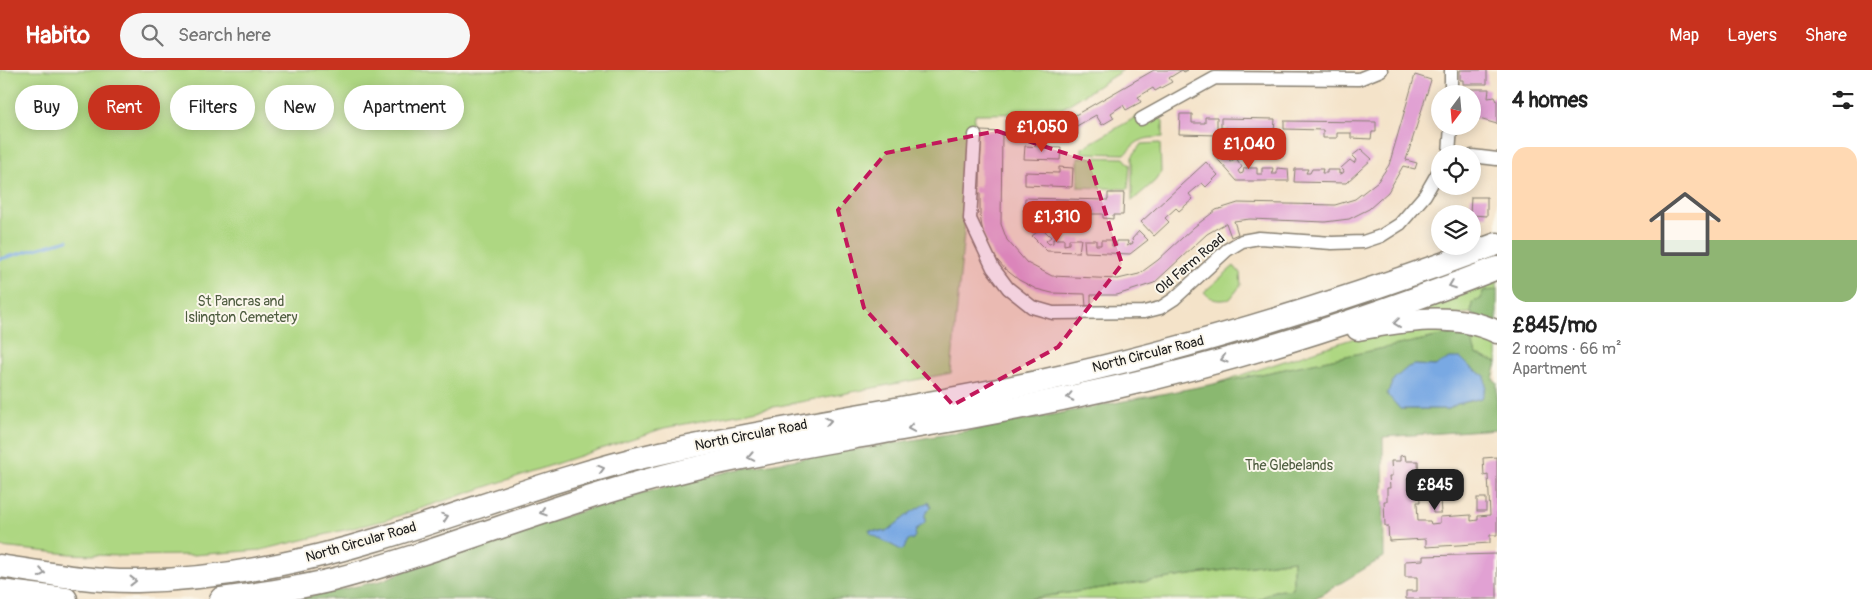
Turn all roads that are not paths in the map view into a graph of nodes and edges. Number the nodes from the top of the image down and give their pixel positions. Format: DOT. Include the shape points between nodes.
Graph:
graph roads {
  1 [pos="1381,70"];
  2 [pos="1451,70"];
  3 [pos="1452,85"];
  4 [pos="1141,120"];
  5 [pos="975,134"];
  6 [pos="1481,157"];
  7 [pos="1497,159"];
  8 [pos="1431,185"];
  9 [pos="1497,244"];
  10 [pos="1497,268"];
  11 [pos="1497,332"];
  12 [pos="1270,346"];
  13 [pos="0,566"];
  14 [pos="0,591"];
  15 [pos="66,599"];
  16 [pos="221,599"];
  1 -- 4 [label="street" via="1359,79 1215,78"];
  2 -- 3 [label="street"];
  5 -- 8 [label="street, Old Farm Road" via="970,220 993,268 1008,288 1032,307 1053,313 1144,312 1160,308 1227,250 1242,241 1258,238 1362,242 1381,236 1400,224"];
  6 -- 7 [label="street"];
  13 -- 9 [label="highway, North Circular Road, one-way" via="84,580 135,581 180,579 278,565 372,541 535,487 651,456 1038,382 1201,341 1333,302"];
  10 -- 12 [label="highway, North Circular Road, one-way" via="1424,296"];
  11 -- 12 [label="highway, one-way" via="1464,322 1430,320 1374,326"];
  12 -- 16 [label="highway, North Circular Road, one-way" via="1172,374 1047,402 686,471 606,492 358,573 278,591"];
  14 -- 15 [label="highway"];
}
